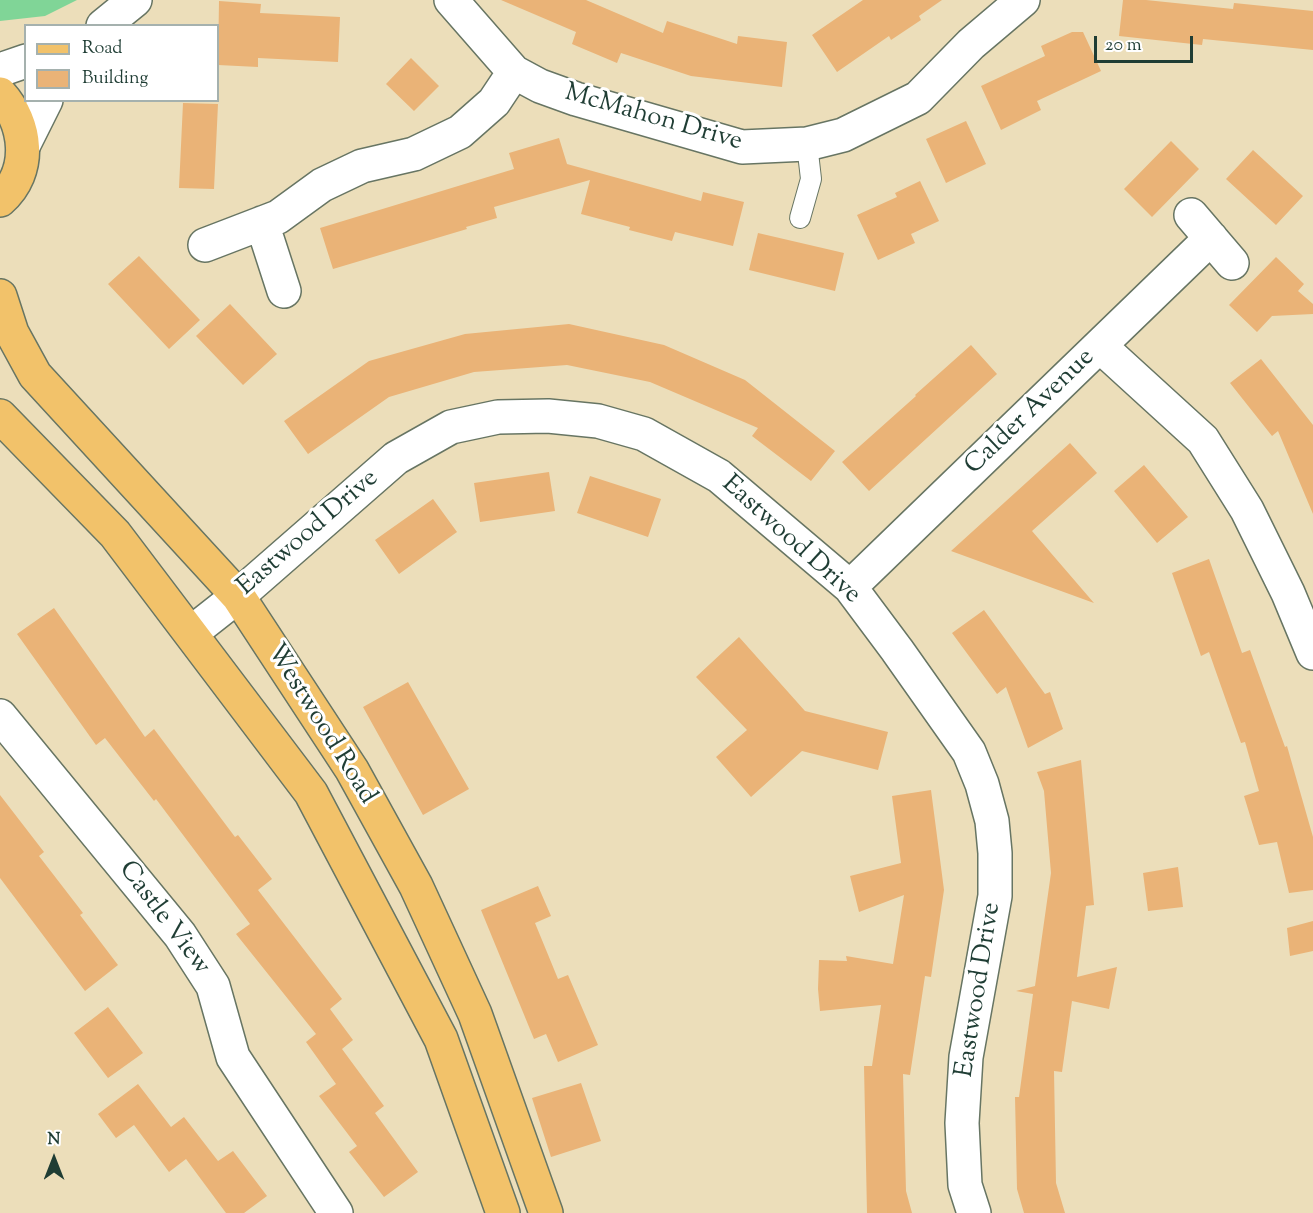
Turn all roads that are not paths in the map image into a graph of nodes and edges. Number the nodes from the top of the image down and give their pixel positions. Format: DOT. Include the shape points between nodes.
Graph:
graph roads {
  1 [pos="135,0"];
  2 [pos="451,0"];
  3 [pos="1023,0"];
  4 [pos="105,24"];
  5 [pos="24,62"];
  6 [pos="0,70"];
  7 [pos="514,72"];
  8 [pos="0,94"];
  9 [pos="45,102"];
  10 [pos="807,144"];
  11 [pos="23,146"];
  12 [pos="0,200"];
  13 [pos="800,218"];
  14 [pos="262,223"];
  15 [pos="205,245"];
  16 [pos="1232,263"];
  17 [pos="284,291"];
  18 [pos="0,296"];
  19 [pos="1100,346"];
  20 [pos="0,416"];
  21 [pos="850,588"];
  22 [pos="238,596"];
  23 [pos="192,633"];
  24 [pos="1313,653"];
  25 [pos="0,716"];
  26 [pos="326,1210"];
  27 [pos="503,1213"];
  28 [pos="546,1213"];
  29 [pos="974,1213"];
  1 -- 4 [label="street"];
  2 -- 7 [label="street, McMahon Drive"];
  3 -- 10 [label="street, McMahon Drive" via="971,44 918,98 843,135"];
  5 -- 6 [label="street"];
  7 -- 10 [label="street, McMahon Drive" via="576,99 742,147"];
  7 -- 14 [label="street" via="494,102 460,132 414,154 362,166 322,185 278,217"];
  8 -- 11 [label="main road" via="11,105 19,123"];
  9 -- 11 [label="street"];
  10 -- 13 [label="lane" via="811,179"];
  11 -- 12 [label="main road" via="15,181"];
  14 -- 15 [label="street"];
  14 -- 17 [label="street"];
  16 -- 19 [label="street, Calder Avenue" via="1201,227"];
  18 -- 22 [label="main road, Westwood Road" via="12,333 35,375"];
  19 -- 21 [label="street, Calder Avenue"];
  19 -- 24 [label="street" via="1203,440 1247,510"];
  20 -- 23 [label="main road, Westwood Road" via="115,534"];
  21 -- 22 [label="street, Eastwood Drive" via="718,476 678,452 644,434 610,424 548,416 498,417 451,427 396,458"];
  21 -- 29 [label="street, Eastwood Drive" via="969,752 992,821 995,896 966,1057 962,1123 965,1185"];
  22 -- 23 [label="street, Eastwood Drive"];
  22 -- 28 [label="main road, Westwood Road" via="352,770 416,886 475,1014"];
  23 -- 27 [label="main road, Westwood Road" via="311,793 374,910 441,1039"];
  25 -- 26 [label="street, Castle View" via="180,935 213,986 233,1057"];
}
